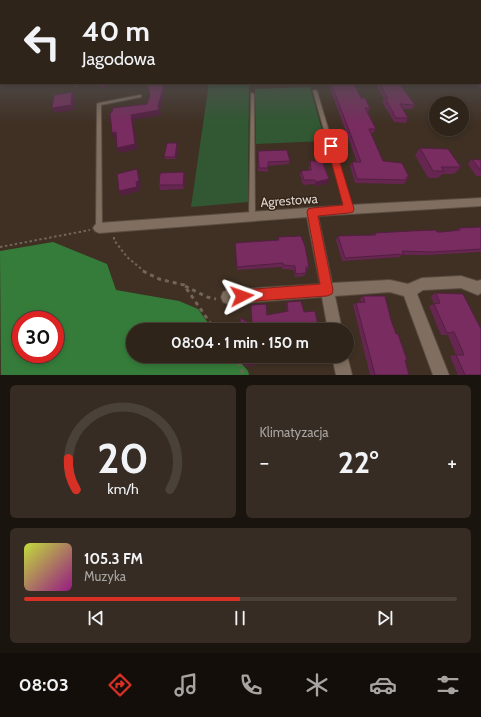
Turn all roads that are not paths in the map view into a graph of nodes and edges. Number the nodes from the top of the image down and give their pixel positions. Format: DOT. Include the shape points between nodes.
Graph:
graph roads {
  1 [pos="315,91"];
  2 [pos="252,94"];
  3 [pos="140,96"];
  4 [pos="481,202"];
  5 [pos="349,209"];
  6 [pos="312,212"];
  7 [pos="252,217"];
  8 [pos="99,228"];
  9 [pos="327,290"];
  10 [pos="480,290"];
  11 [pos="409,292"];
  12 [pos="228,297"];
  13 [pos="334,323"];
  14 [pos="341,363"];
  15 [pos="344,375"];
  16 [pos="441,375"];
  1 -- 5 [label="lane"];
  2 -- 7 [label="lane"];
  3 -- 8 [label="lane" via="99,104"];
  4 -- 5 [label="street, Agrestowa"];
  5 -- 6 [label="street, Agrestowa"];
  6 -- 7 [label="street, Agrestowa"];
  6 -- 9 [label="street"];
  7 -- 8 [label="street, Agrestowa"];
  9 -- 11 [label="street" via="390,286"];
  9 -- 12 [label="street"];
  9 -- 13 [label="street"];
  10 -- 11 [label="street" via="461,282 422,284"];
  11 -- 16 [label="street"];
  14 -- 15 [label="street"];
}
